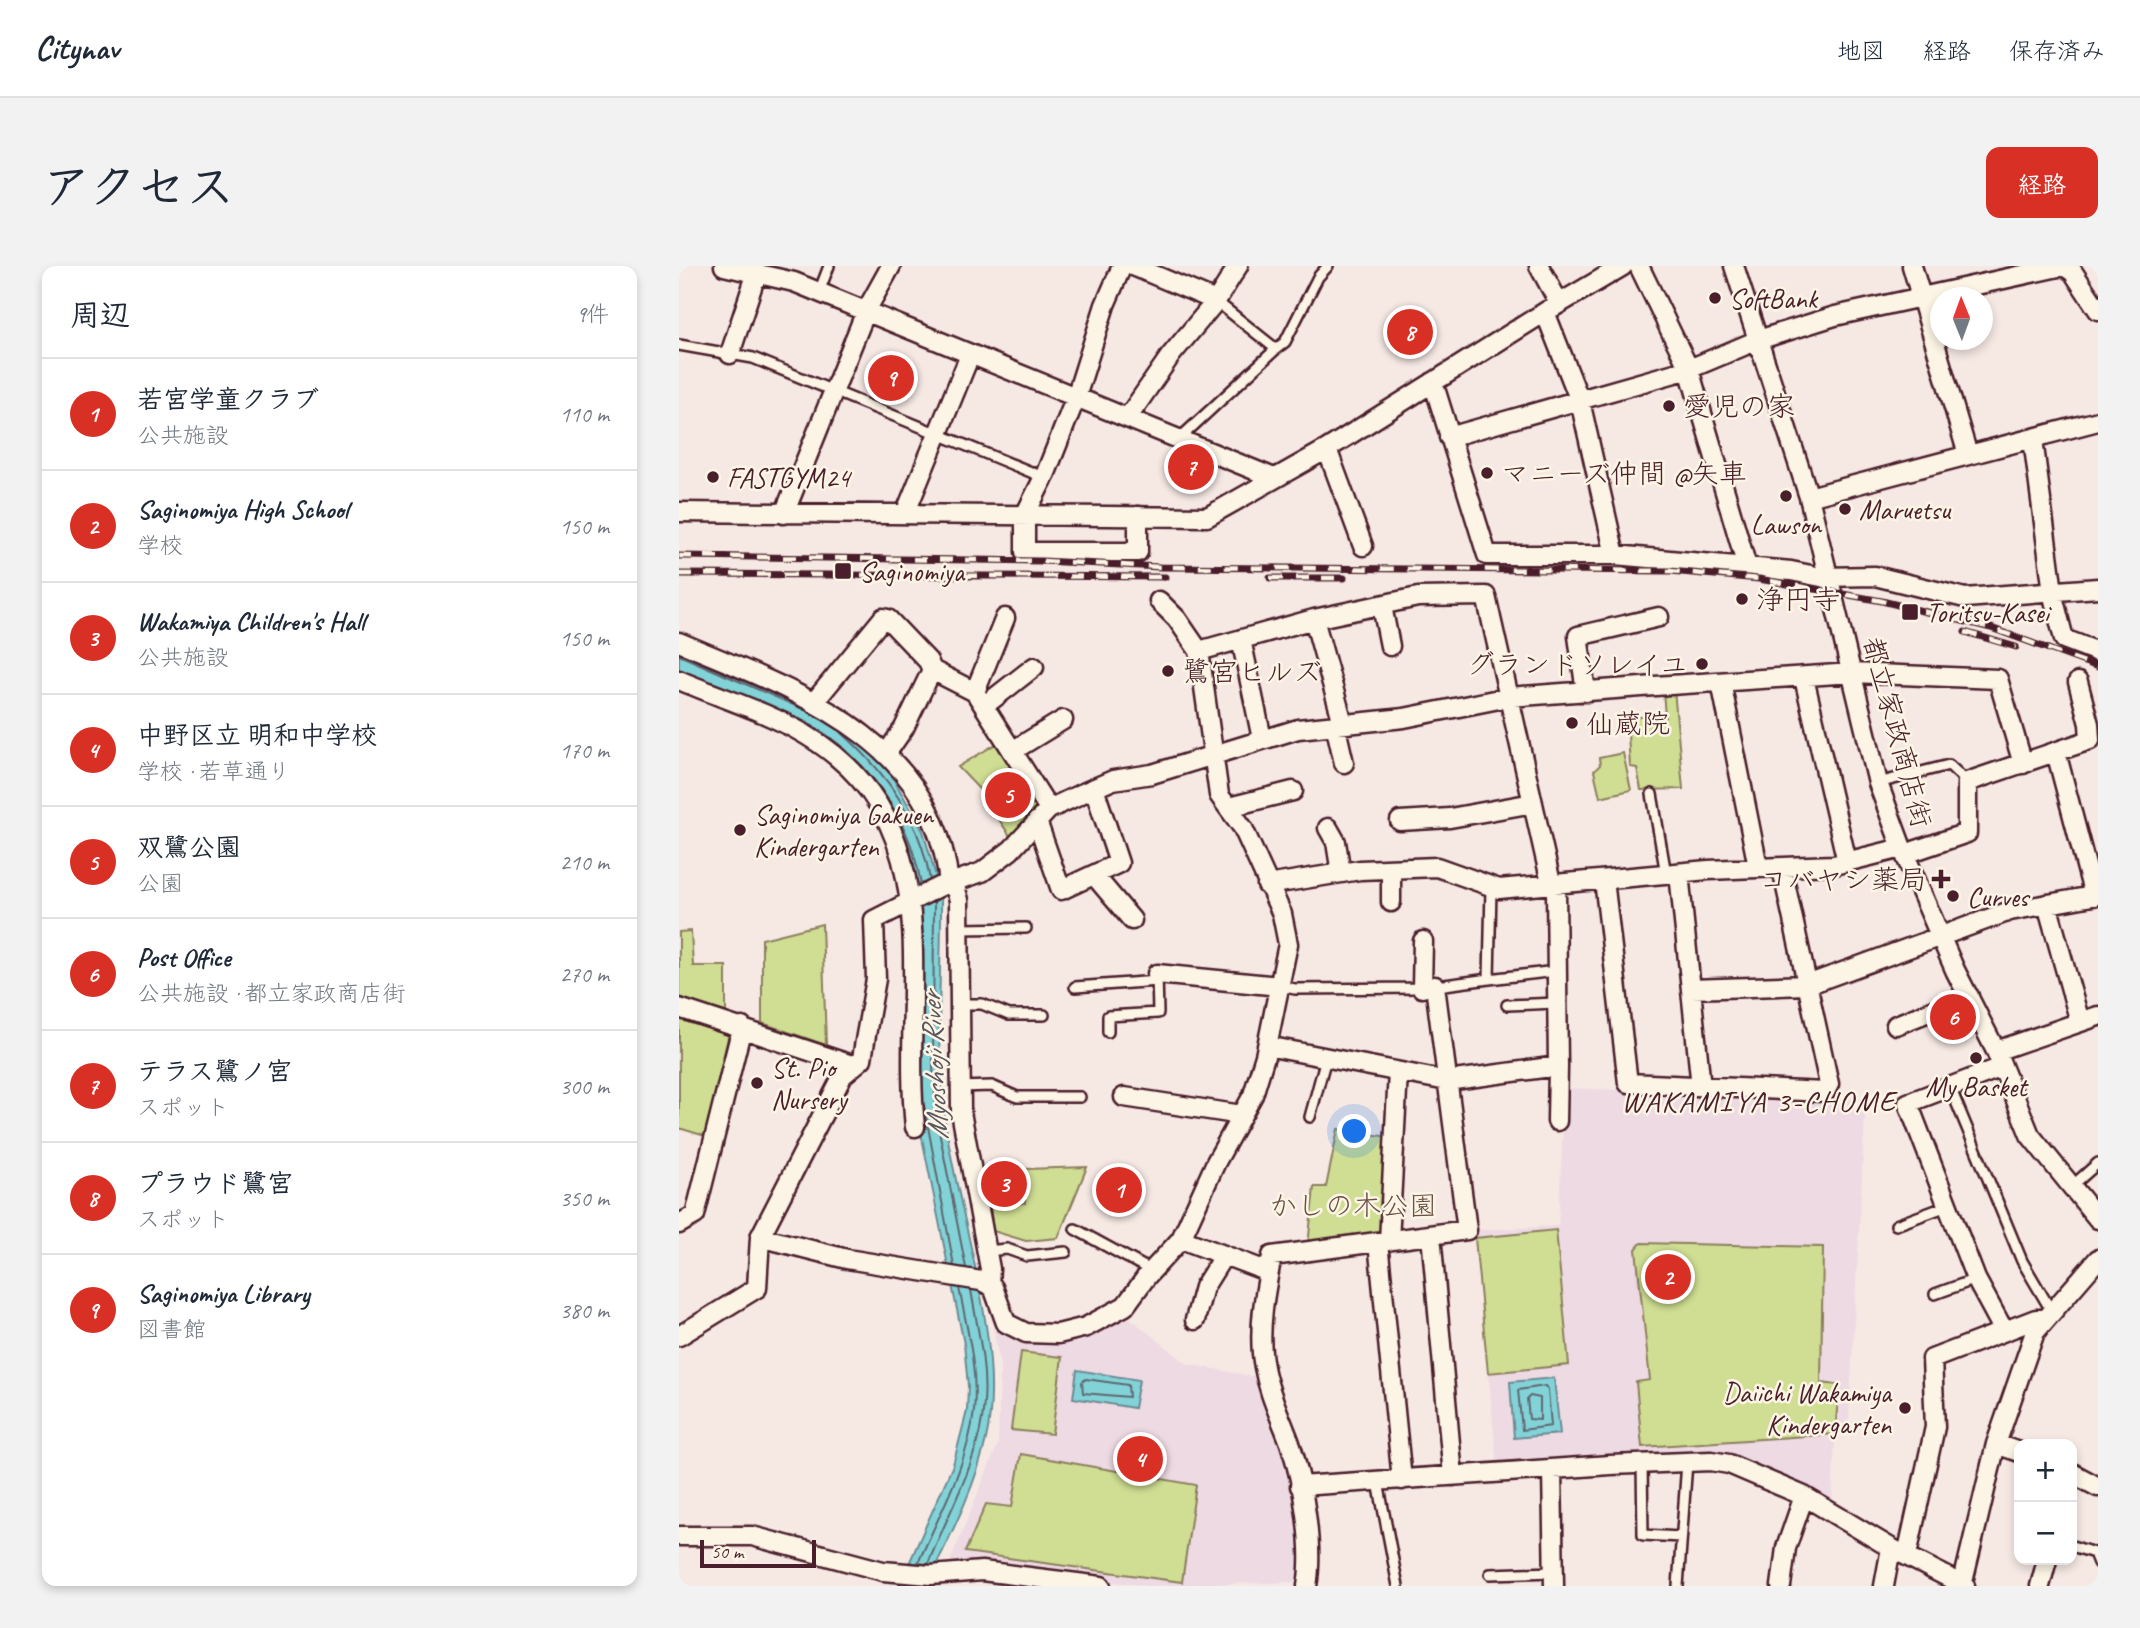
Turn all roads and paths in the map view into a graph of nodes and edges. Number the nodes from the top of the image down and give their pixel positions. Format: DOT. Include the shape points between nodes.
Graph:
graph roads {
  1 [pos="724,266"];
  2 [pos="829,266"];
  3 [pos="891,266"];
  4 [pos="1122,266"];
  5 [pos="1133,266"];
  6 [pos="1238,266"];
  7 [pos="1328,266"];
  8 [pos="1539,266"];
  9 [pos="1623,266"];
  10 [pos="1639,266"];
  11 [pos="1734,266"];
  12 [pos="1912,266"];
  13 [pos="754,268"];
  14 [pos="2071,268"];
  15 [pos="819,292"];
  16 [pos="1921,297"];
  17 [pos="1216,301"];
  18 [pos="1552,307"];
  19 [pos="2098,310"];
  20 [pos="866,311"];
  21 [pos="1758,340"];
  22 [pos="679,345"];
  23 [pos="1276,349"];
  24 [pos="730,354"];
  25 [pos="970,355"];
  26 [pos="1689,369"];
  27 [pos="1433,382"];
  28 [pos="834,391"];
  29 [pos="1076,397"];
  30 [pos="1580,401"];
  31 [pos="1128,418"];
  32 [pos="2098,421"];
  33 [pos="937,432"];
  34 [pos="1449,437"];
  35 [pos="1179,439"];
  36 [pos="2033,439"];
  37 [pos="1327,449"];
  38 [pos="1968,455"];
  39 [pos="1043,477"];
  40 [pos="1274,478"];
  41 [pos="1809,497"];
  42 [pos="679,512"];
  43 [pos="784,514"];
  44 [pos="905,514"];
  45 [pos="1024,515"];
  46 [pos="1138,516"];
  47 [pos="1363,546"];
  48 [pos="1615,555"];
  49 [pos="1747,567"];
  50 [pos="1829,576"];
  51 [pos="2098,588"];
  52 [pos="2053,592"];
  53 [pos="1159,601"];
  54 [pos="1382,606"];
  55 [pos="1659,617"];
  56 [pos="1005,618"];
  57 [pos="1314,619"];
  58 [pos="1241,639"];
  59 [pos="679,642"];
  60 [pos="1390,646"];
  61 [pos="1199,651"];
  62 [pos="2098,652"];
  63 [pos="1034,667"];
  64 [pos="932,670"];
  65 [pos="1852,673"];
  66 [pos="1804,678"];
  67 [pos="679,680"];
  68 [pos="1721,682"];
  69 [pos="2078,682"];
  70 [pos="1586,692"];
  71 [pos="1509,697"];
  72 [pos="980,699"];
  73 [pos="815,701"];
  74 [pos="1063,720"];
  75 [pos="1339,724"];
  76 [pos="2094,725"];
  77 [pos="1262,739"];
  78 [pos="1014,750"];
  79 [pos="2056,752"];
  80 [pos="885,754"];
  81 [pos="1213,754"];
  82 [pos="1344,763"];
  83 [pos="2022,764"];
  84 [pos="1967,782"];
  85 [pos="1878,783"];
  86 [pos="1094,788"];
  87 [pos="1293,791"];
  88 [pos="1652,794"];
  89 [pos="1533,803"];
  90 [pos="1229,807"];
  91 [pos="1043,815"];
  92 [pos="1400,821"];
  93 [pos="1328,828"];
  94 [pos="1903,851"];
  95 [pos="1847,862"];
  96 [pos="1758,867"];
  97 [pos="1391,869"];
  98 [pos="1782,869"];
  99 [pos="1341,873"];
  100 [pos="1673,874"];
  101 [pos="1094,875"];
  102 [pos="1604,880"];
  103 [pos="1551,883"];
  104 [pos="944,885"];
  105 [pos="1267,885"];
  106 [pos="1490,888"];
  107 [pos="2096,895"];
  108 [pos="914,899"];
  109 [pos="1391,902"];
  110 [pos="2047,904"];
  111 [pos="1132,920"];
  112 [pos="1026,928"];
  113 [pos="959,929"];
  114 [pos="1941,936"];
  115 [pos="1423,941"];
  116 [pos="1556,971"];
  117 [pos="1157,978"];
  118 [pos="1489,979"];
  119 [pos="1807,985"];
  120 [pos="1280,986"];
  121 [pos="1075,987"];
  122 [pos="1429,987"];
  123 [pos="1691,989"];
  124 [pos="1969,996"];
  125 [pos="1556,1003"];
  126 [pos="958,1004"];
  127 [pos="1507,1006"];
  128 [pos="679,1008"];
  129 [pos="1044,1015"];
  130 [pos="2098,1016"];
  131 [pos="2080,1022"];
  132 [pos="1896,1025"];
  133 [pos="742,1027"];
  134 [pos="1108,1032"];
  135 [pos="1268,1046"];
  136 [pos="1326,1058"];
  137 [pos="1999,1059"];
  138 [pos="852,1065"];
  139 [pos="1558,1066"];
  140 [pos="1398,1072"];
  141 [pos="1447,1080"];
  142 [pos="959,1087"];
  143 [pos="1701,1087"];
  144 [pos="1949,1087"];
  145 [pos="1080,1097"];
  146 [pos="1123,1097"];
  147 [pos="1242,1115"];
  148 [pos="1310,1117"];
  149 [pos="1557,1121"];
  150 [pos="915,1127"];
  151 [pos="2098,1163"];
  152 [pos="2072,1186"];
  153 [pos="1947,1206"];
  154 [pos="2098,1219"];
  155 [pos="679,1224"];
  156 [pos="1896,1225"];
  157 [pos="1075,1229"];
  158 [pos="1431,1236"];
  159 [pos="760,1237"];
  160 [pos="1181,1239"];
  161 [pos="1383,1242"];
  162 [pos="986,1251"];
  163 [pos="1066,1252"];
  164 [pos="1224,1255"];
  165 [pos="2098,1259"];
  166 [pos="1270,1264"];
  167 [pos="1151,1271"];
  168 [pos="1976,1279"];
  169 [pos="982,1281"];
  170 [pos="1935,1293"];
  171 [pos="2049,1315"];
  172 [pos="1195,1320"];
  173 [pos="2004,1331"];
  174 [pos="679,1336"];
  175 [pos="1996,1444"];
  176 [pos="2014,1450"];
  177 [pos="1687,1462"];
  178 [pos="1643,1463"];
  179 [pos="1552,1470"];
  180 [pos="1453,1476"];
  181 [pos="2077,1476"];
  182 [pos="1402,1480"];
  183 [pos="2098,1481"];
  184 [pos="1378,1482"];
  185 [pos="1300,1486"];
  186 [pos="2098,1487"];
  187 [pos="1804,1496"];
  188 [pos="679,1536"];
  189 [pos="1681,1537"];
  190 [pos="2077,1548"];
  191 [pos="1899,1552"];
  192 [pos="2098,1563"];
  193 [pos="2046,1565"];
  194 [pos="936,1573"];
  195 [pos="1490,1574"];
  196 [pos="901,1576"];
  197 [pos="1554,1579"];
  198 [pos="1071,1584"];
  199 [pos="1963,1585"];
  200 [pos="1101,1586"];
  201 [pos="1306,1586"];
  202 [pos="1398,1586"];
  203 [pos="1678,1586"];
  204 [pos="1781,1586"];
  205 [pos="1884,1586"];
  206 [pos="2040,1586"];
  1 -- 13 [label="street"];
  2 -- 15 [label="lane"];
  3 -- 20 [label="street"];
  4 -- 29 [label="street"];
  5 -- 17 [label="street"];
  6 -- 17 [label="street"];
  7 -- 23 [label="lane" via="1285,342"];
  8 -- 18 [label="street"];
  9 -- 18 [label="street"];
  10 -- 26 [label="street"];
  11 -- 21 [label="street, 都立家政商店街"];
  12 -- 16 [label="street"];
  13 -- 15 [label="street"];
  13 -- 24 [label="street" via="755,278"];
  14 -- 16 [label="street"];
  14 -- 19 [label="street"];
  15 -- 20 [label="street"];
  16 -- 21 [label="street" via="1835,316"];
  16 -- 38 [label="street"];
  17 -- 23 [label="lane"];
  17 -- 31 [label="street" via="1171,355"];
  18 -- 27 [label="street"];
  18 -- 30 [label="street"];
  20 -- 25 [label="street"];
  20 -- 28 [label="street"];
  21 -- 26 [label="street"];
  21 -- 41 [label="street, 都立家政商店街"];
  22 -- 24 [label="lane"];
  23 -- 35 [label="lane"];
  24 -- 28 [label="lane" via="753,358"];
  25 -- 29 [label="street"];
  25 -- 33 [label="street"];
  26 -- 30 [label="street"];
  26 -- 49 [label="street"];
  27 -- 34 [label="street"];
  27 -- 37 [label="street"];
  28 -- 33 [label="lane"];
  28 -- 43 [label="street"];
  29 -- 31 [label="street"];
  29 -- 39 [label="street"];
  30 -- 34 [label="street"];
  30 -- 48 [label="street"];
  31 -- 35 [label="street"];
  32 -- 36 [label="street"];
  33 -- 39 [label="lane"];
  33 -- 44 [label="street"];
  34 -- 48 [label="street" via="1487,555"];
  35 -- 40 [label="street"];
  36 -- 38 [label="street"];
  36 -- 52 [label="street"];
  37 -- 40 [label="street"];
  37 -- 47 [label="street"];
  38 -- 41 [label="street"];
  39 -- 45 [label="street"];
  40 -- 46 [label="street" via="1207,517"];
  41 -- 50 [label="street, 都立家政商店街"];
  42 -- 43 [label="street"];
  43 -- 44 [label="street"];
  44 -- 45 [label="street"];
  45 -- 46 [label="street"];
  45 -- 46 [label="street" via="1024,552 1138,552"];
  48 -- 49 [label="street"];
  49 -- 50 [label="street"];
  50 -- 52 [label="street" via="1877,576 1965,598"];
  50 -- 65 [label="street, 都立家政商店街"];
  51 -- 52 [label="street"];
  52 -- 62 [label="street" via="2064,639"];
  53 -- 61 [label="street"];
  54 -- 57 [label="street"];
  54 -- 60 [label="street"];
  54 -- 71 [label="street" via="1418,597 1486,596"];
  55 -- 70 [label="street" via="1578,636"];
  56 -- 72 [label="street"];
  57 -- 58 [label="street"];
  57 -- 75 [label="street"];
  58 -- 61 [label="street"];
  58 -- 77 [label="street"];
  59 -- 73 [label="street"];
  61 -- 81 [label="street"];
  63 -- 72 [label="street"];
  64 -- 72 [label="street"];
  64 -- 73 [label="street" via="883,618"];
  64 -- 80 [label="street" via="904,728"];
  65 -- 66 [label="street"];
  65 -- 83 [label="street" via="1998,679"];
  65 -- 85 [label="street, 都立家政商店街"];
  66 -- 68 [label="street"];
  66 -- 95 [label="street"];
  67 -- 108 [label="street" via="808,736 857,776 896,836"];
  68 -- 70 [label="street"];
  68 -- 96 [label="street"];
  69 -- 76 [label="street"];
  70 -- 71 [label="street"];
  71 -- 75 [label="street" via="1404,718"];
  71 -- 89 [label="street"];
  72 -- 78 [label="street"];
  73 -- 80 [label="street"];
  74 -- 78 [label="street"];
  75 -- 77 [label="street"];
  75 -- 82 [label="street"];
  76 -- 79 [label="street" via="2090,740"];
  77 -- 81 [label="street"];
  78 -- 91 [label="street"];
  79 -- 83 [label="street"];
  79 -- 107 [label="street"];
  80 -- 104 [label="street" via="908,777 935,824 946,857"];
  81 -- 86 [label="street"];
  81 -- 90 [label="street" via="1219,795"];
  83 -- 84 [label="street"];
  84 -- 85 [label="lane" via="1949,765"];
  84 -- 94 [label="street" via="1967,833"];
  85 -- 94 [label="street, 都立家政商店街"];
  86 -- 91 [label="street"];
  86 -- 101 [label="street" via="1119,863"];
  87 -- 90 [label="street"];
  88 -- 100 [label="lane"];
  89 -- 92 [label="street" via="1450,818"];
  89 -- 103 [label="street"];
  90 -- 105 [label="street" via="1244,828"];
  91 -- 101 [label="street" via="1061,890"];
  91 -- 104 [label="street" via="1011,850 982,872"];
  93 -- 99 [label="street"];
  94 -- 95 [label="street"];
  94 -- 114 [label="street, 都立家政商店街"];
  95 -- 98 [label="street"];
  96 -- 98 [label="street"];
  96 -- 100 [label="street"];
  97 -- 99 [label="street"];
  97 -- 106 [label="street" via="1437,867"];
  97 -- 109 [label="street"];
  98 -- 119 [label="street"];
  99 -- 105 [label="street"];
  100 -- 102 [label="street"];
  100 -- 123 [label="street"];
  101 -- 111 [label="street"];
  102 -- 103 [label="street"];
  102 -- 143 [label="street" via="1628,1083"];
  103 -- 106 [label="street"];
  103 -- 116 [label="street" via="1556,891"];
  104 -- 108 [label="street"];
  104 -- 113 [label="street" via="956,890"];
  105 -- 120 [label="street" via="1282,914 1288,944"];
  106 -- 118 [label="lane"];
  107 -- 110 [label="street"];
  108 -- 138 [label="street" via="874,920 874,998 862,1059"];
  108 -- 150 [label="street" via="910,1057"];
  110 -- 114 [label="street" via="2010,911"];
  110 -- 131 [label="street"];
  112 -- 113 [label="lane"];
  113 -- 126 [label="street"];
  114 -- 119 [label="street"];
  114 -- 124 [label="street, 都立家政商店街"];
  115 -- 122 [label="street"];
  116 -- 118 [label="lane"];
  116 -- 125 [label="street"];
  117 -- 120 [label="street"];
  117 -- 121 [label="lane"];
  117 -- 134 [label="lane" via="1158,1013 1108,1016"];
  118 -- 122 [label="lane"];
  119 -- 123 [label="street"];
  119 -- 143 [label="street" via="1829,1084 1825,1092"];
  120 -- 122 [label="lane"];
  120 -- 135 [label="street"];
  122 -- 141 [label="street"];
  123 -- 143 [label="street"];
  124 -- 132 [label="street"];
  124 -- 137 [label="street, 都立家政商店街"];
  125 -- 127 [label="lane"];
  125 -- 139 [label="street"];
  126 -- 129 [label="lane" via="982,1004 1009,1015"];
  126 -- 142 [label="street"];
  128 -- 133 [label="street"];
  130 -- 131 [label="street"];
  131 -- 137 [label="street"];
  133 -- 138 [label="street"];
  133 -- 155 [label="street" via="695,1215"];
  135 -- 136 [label="street"];
  135 -- 147 [label="street"];
  136 -- 140 [label="street"];
  136 -- 148 [label="lane"];
  137 -- 144 [label="street"];
  137 -- 152 [label="street, 都立家政商店街" via="2030,1135"];
  138 -- 159 [label="street"];
  139 -- 141 [label="street"];
  139 -- 149 [label="street"];
  140 -- 141 [label="street"];
  140 -- 161 [label="street"];
  141 -- 158 [label="street" via="1467,1230"];
  142 -- 145 [label="lane" via="992,1086 1017,1097"];
  142 -- 162 [label="street"];
  144 -- 153 [label="street" via="1908,1103"];
  144 -- 171 [label="lane"];
  146 -- 147 [label="street"];
  147 -- 160 [label="street"];
  151 -- 152 [label="lane"];
  152 -- 154 [label="street, 都立家政商店街"];
  153 -- 156 [label="lane"];
  153 -- 168 [label="street"];
  157 -- 167 [label="lane"];
  158 -- 161 [label="street"];
  158 -- 180 [label="street"];
  159 -- 169 [label="street" via="847,1259"];
  159 -- 174 [label="street" via="757,1288"];
  160 -- 164 [label="street"];
  160 -- 167 [label="street"];
  161 -- 166 [label="street"];
  161 -- 182 [label="street"];
  162 -- 163 [label="lane" via="1007,1250 1027,1256"];
  162 -- 169 [label="street"];
  164 -- 166 [label="street"];
  164 -- 172 [label="street" via="1205,1287"];
  165 -- 171 [label="street"];
  166 -- 185 [label="street" via="1261,1345 1274,1407 1290,1444"];
  167 -- 169 [label="street" via="1125,1306 1086,1327 1058,1334 1015,1331"];
  168 -- 170 [label="lane"];
  168 -- 173 [label="street"];
  171 -- 173 [label="street"];
  171 -- 175 [label="street" via="2035,1332"];
  173 -- 191 [label="street" via="1932,1359 1935,1427"];
  175 -- 176 [label="street"];
  175 -- 199 [label="street"];
  177 -- 178 [label="street"];
  177 -- 187 [label="street" via="1729,1464"];
  177 -- 189 [label="lane"];
  178 -- 179 [label="street"];
  178 -- 189 [label="lane" via="1643,1535"];
  179 -- 180 [label="street"];
  179 -- 197 [label="street"];
  180 -- 182 [label="street"];
  181 -- 186 [label="street"];
  182 -- 184 [label="street"];
  183 -- 186 [label="lane"];
  184 -- 185 [label="street"];
  184 -- 202 [label="lane"];
  185 -- 201 [label="street" via="1310,1564"];
  187 -- 191 [label="street"];
  187 -- 204 [label="street" via="1786,1548"];
  188 -- 196 [label="street" via="752,1536"];
  189 -- 203 [label="lane"];
  190 -- 192 [label="lane" via="2094,1553"];
  191 -- 199 [label="street"];
  191 -- 205 [label="street"];
  193 -- 206 [label="street"];
  194 -- 196 [label="street"];
  194 -- 198 [label="street" via="982,1572"];
  195 -- 197 [label="lane"];
  198 -- 200 [label="street"];
}
